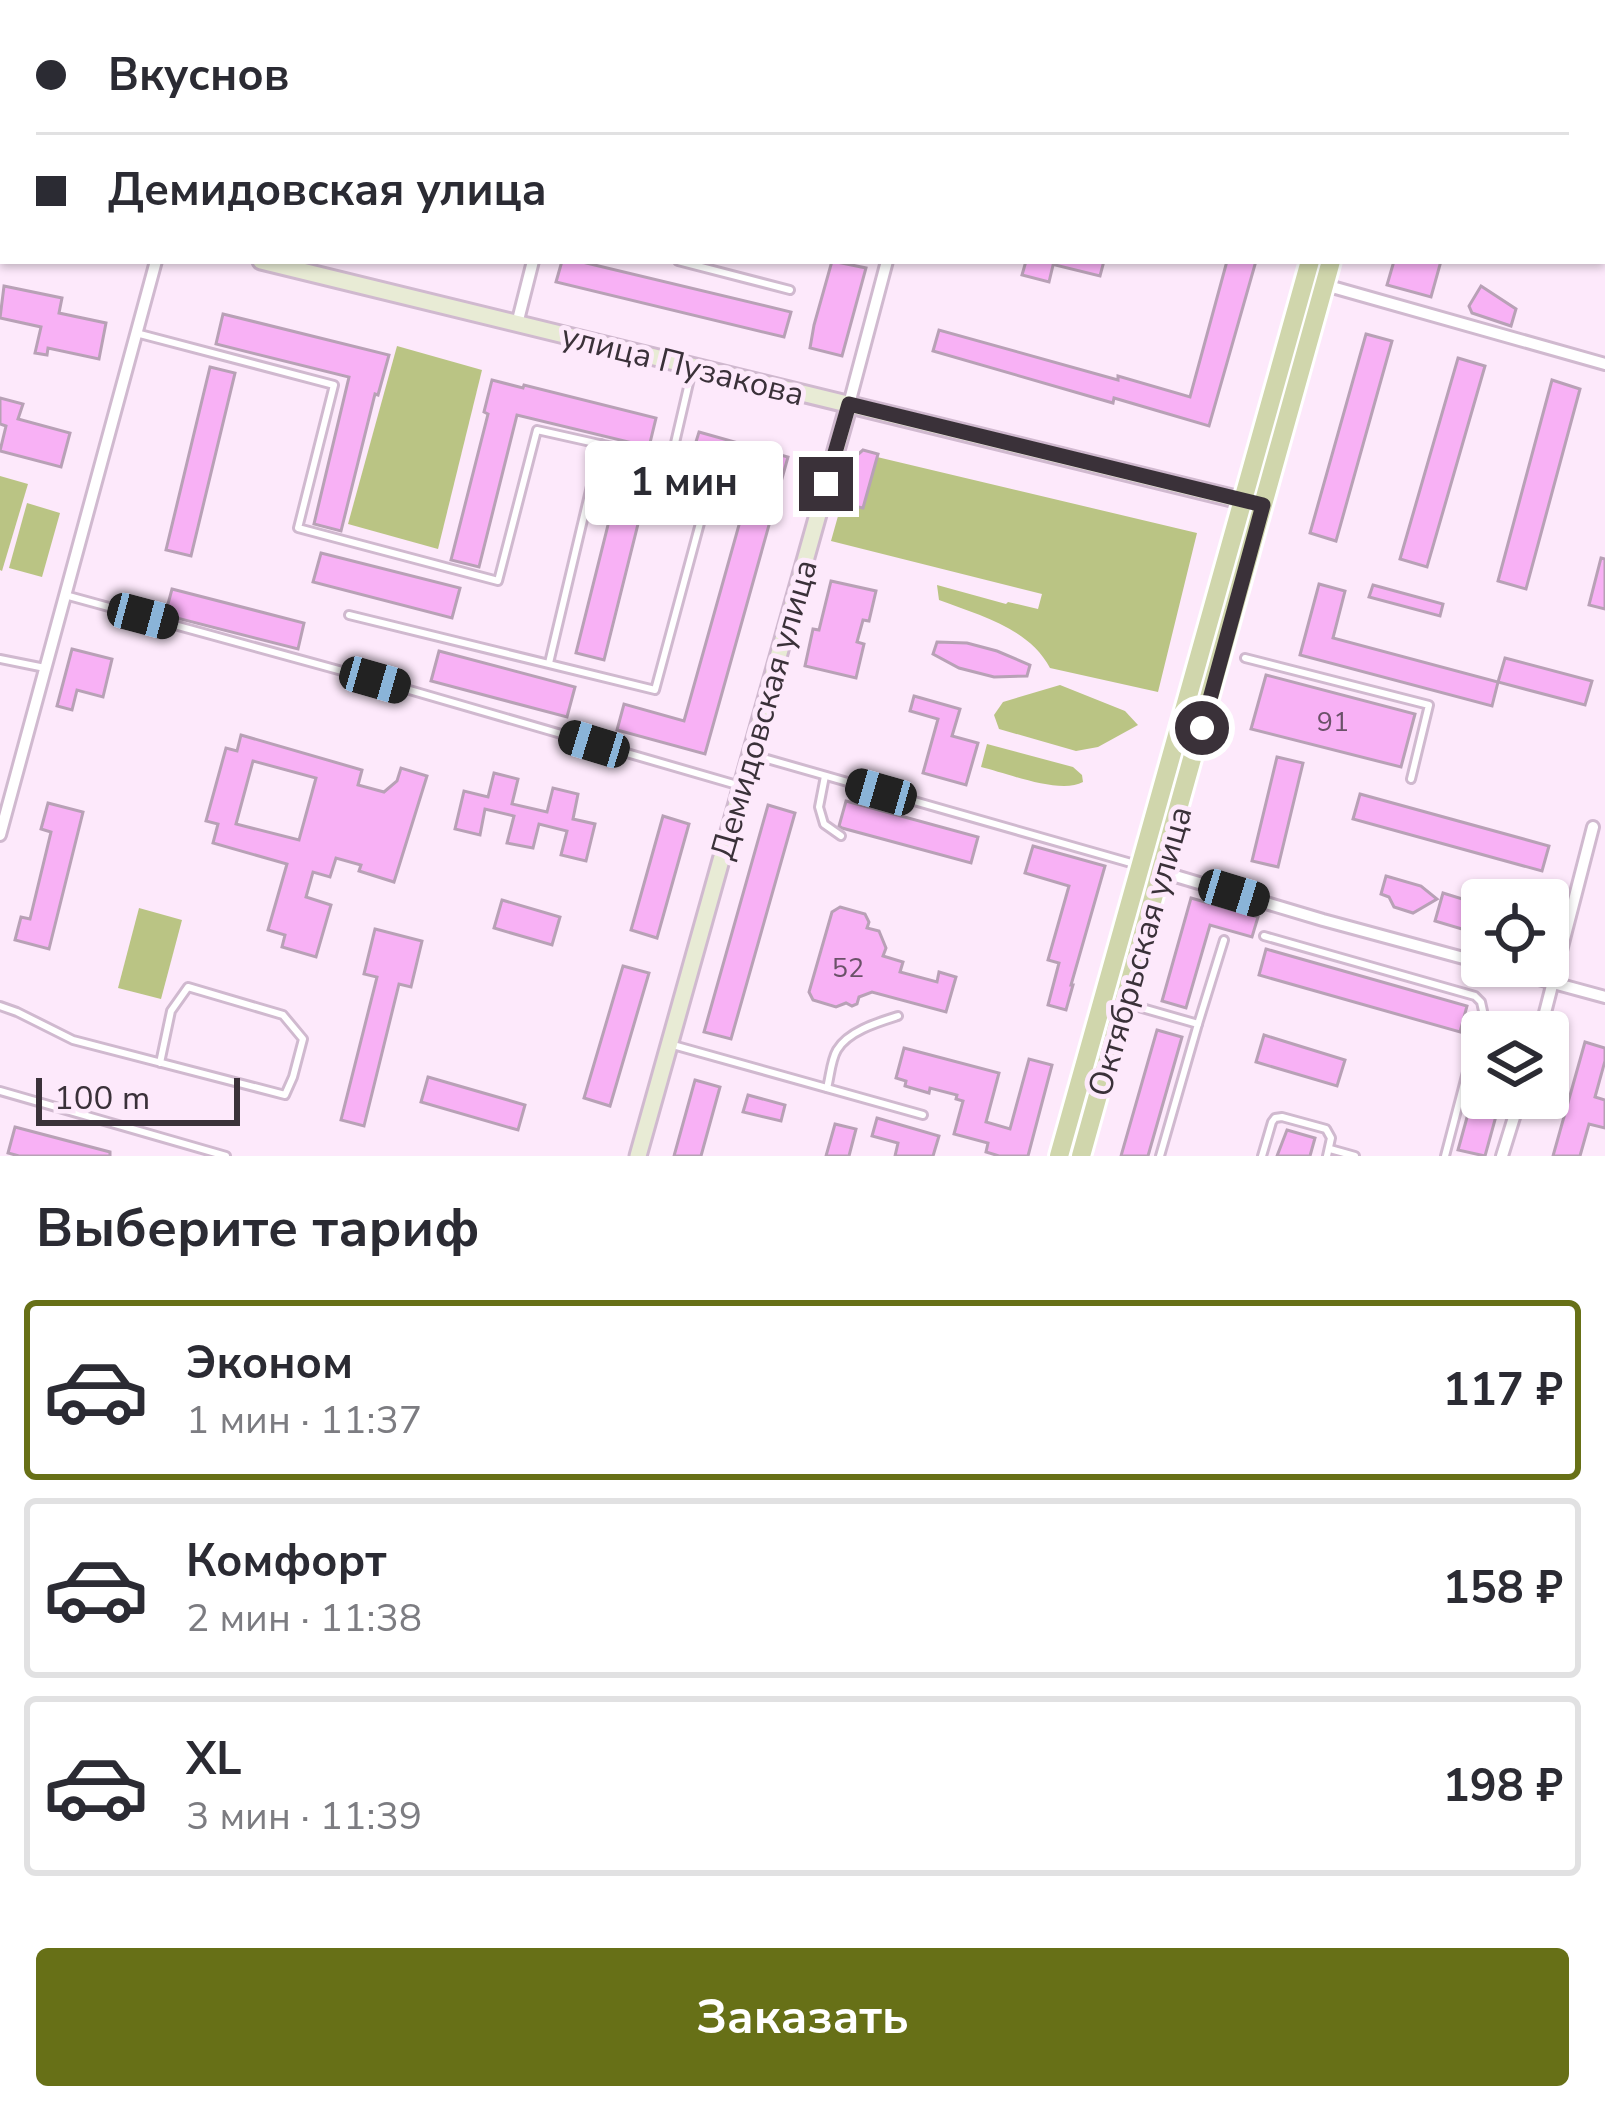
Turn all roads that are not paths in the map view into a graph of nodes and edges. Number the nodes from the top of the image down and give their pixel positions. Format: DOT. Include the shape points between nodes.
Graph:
graph roads {
  1 [pos="155,264"];
  2 [pos="273,264"];
  3 [pos="532,264"];
  4 [pos="690,264"];
  5 [pos="886,264"];
  6 [pos="1309,264"];
  7 [pos="1330,264"];
  8 [pos="1324,285"];
  9 [pos="790,290"];
  10 [pos="517,325"];
  11 [pos="136,333"];
  12 [pos="1605,364"];
  13 [pos="692,366"];
  14 [pos="849,404"];
  15 [pos="601,444"];
  16 [pos="671,460"];
  17 [pos="1254,503"];
  18 [pos="1244,538"];
  19 [pos="65,595"];
  20 [pos="349,615"];
  21 [pos="0,658"];
  22 [pos="1245,658"];
  23 [pos="548,664"];
  24 [pos="45,668"];
  25 [pos="751,754"];
  26 [pos="825,776"];
  27 [pos="1411,779"];
  28 [pos="741,786"];
  29 [pos="1594,827"];
  30 [pos="0,835"];
  31 [pos="841,836"];
  32 [pos="1142,866"];
  33 [pos="1162,872"];
  34 [pos="1569,927"];
  35 [pos="1264,936"];
  36 [pos="1224,940"];
  37 [pos="1461,957"];
  38 [pos="1569,987"];
  39 [pos="1605,997"];
  40 [pos="1124,1003"];
  41 [pos="0,1006"];
  42 [pos="898,1016"];
  43 [pos="1198,1024"];
  44 [pos="670,1044"];
  45 [pos="160,1063"];
  46 [pos="827,1088"];
  47 [pos="0,1091"];
  48 [pos="923,1115"];
  49 [pos="1513,1119"];
  50 [pos="1328,1152"];
  51 [pos="226,1156"];
  52 [pos="638,1156"];
  53 [pos="1059,1156"];
  54 [pos="1081,1156"];
  55 [pos="1160,1156"];
  56 [pos="1262,1156"];
  57 [pos="1355,1156"];
  58 [pos="1444,1156"];
  59 [pos="1502,1156"];
  1 -- 11 [label="street"];
  2 -- 10 [label="street, улица Пузакова"];
  3 -- 10 [label="street"];
  4 -- 9 [label="lane"];
  5 -- 14 [label="street, Демидовская улица"];
  6 -- 17 [label="main road, Октябрьская улица"];
  7 -- 8 [label="main road, Октябрьская улица"];
  8 -- 12 [label="street"];
  8 -- 17 [label="main road, Октябрьская улица"];
  10 -- 13 [label="street, улица Пузакова"];
  11 -- 15 [label="lane" via="334,385 298,528 498,580 537,430"];
  11 -- 19 [label="street"];
  13 -- 14 [label="street, улица Пузакова"];
  13 -- 16 [label="lane"];
  14 -- 17 [label="street, улица Пузакова"];
  14 -- 25 [label="street, Демидовская улица"];
  15 -- 16 [label="lane"];
  15 -- 23 [label="lane"];
  16 -- 23 [label="lane" via="713,475 655,690"];
  17 -- 18 [label="main road, Октябрьская улица"];
  18 -- 32 [label="main road, Октябрьская улица"];
  18 -- 33 [label="main road, Октябрьская улица"];
  19 -- 24 [label="street"];
  19 -- 28 [label="lane"];
  20 -- 23 [label="lane"];
  21 -- 24 [label="lane"];
  22 -- 27 [label="lane" via="1429,705"];
  24 -- 30 [label="street"];
  25 -- 26 [label="lane"];
  25 -- 28 [label="street, Демидовская улица"];
  26 -- 31 [label="lane" via="819,807 824,824"];
  26 -- 32 [label="lane"];
  28 -- 44 [label="street, Демидовская улица"];
  29 -- 34 [label="street"];
  32 -- 53 [label="main road, Октябрьская улица"];
  33 -- 37 [label="street"];
  33 -- 40 [label="main road, Октябрьская улица"];
  35 -- 58 [label="lane" via="1481,1002"];
  36 -- 43 [label="lane"];
  38 -- 39 [label="street"];
  40 -- 43 [label="lane"];
  40 -- 54 [label="main road, Октябрьская улица"];
  41 -- 45 [label="lane" via="73,1040"];
  42 -- 46 [label="lane" via="841,1045"];
  43 -- 55 [label="lane"];
  44 -- 46 [label="lane"];
  44 -- 52 [label="street, Демидовская улица"];
  45 -- 45 [label="lane" via="284,1095 303,1039 283,1015 188,987 171,1011"];
  46 -- 48 [label="lane"];
  47 -- 51 [label="lane"];
  49 -- 59 [label="street"];
  50 -- 56 [label="lane" via="1326,1130 1275,1118"];
  50 -- 57 [label="lane"];
}
